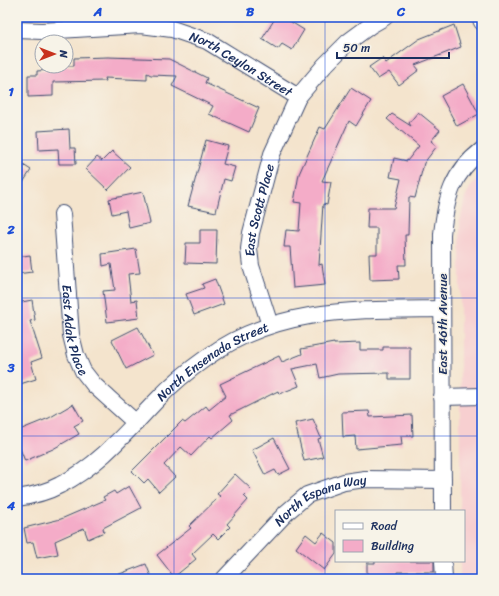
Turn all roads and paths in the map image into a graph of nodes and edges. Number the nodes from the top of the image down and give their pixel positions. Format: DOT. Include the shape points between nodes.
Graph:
graph roads {
  1 [pos="385,17"];
  2 [pos="480,17"];
  3 [pos="482,22"];
  4 [pos="17,30"];
  5 [pos="298,98"];
  6 [pos="482,150"];
  7 [pos="62,214"];
  8 [pos="442,309"];
  9 [pos="270,325"];
  10 [pos="482,396"];
  11 [pos="442,397"];
  12 [pos="136,423"];
  13 [pos="443,480"];
  14 [pos="17,498"];
  15 [pos="443,510"];
  16 [pos="444,562"];
  17 [pos="224,579"];
  18 [pos="444,579"];
  1 -- 5 [label="street, North Ceylon Street" via="348,42"];
  2 -- 3 [label="street"];
  4 -- 5 [label="street, North Ceylon Street" via="42,31 141,25 172,29 207,41"];
  5 -- 9 [label="street, East Scott Place" via="272,154 249,249 251,266"];
  6 -- 8 [label="street, East 46th Avenue" via="458,175 450,189 445,207 442,234"];
  7 -- 12 [label="street, East Adak Place" via="71,335 76,355 94,385"];
  8 -- 9 [label="street, North Ensenada Street" via="320,313"];
  8 -- 11 [label="street, East 46th Avenue"];
  9 -- 12 [label="street, North Ensenada Street" via="233,340 207,357 158,398"];
  10 -- 11 [label="street"];
  11 -- 13 [label="street, East 46th Avenue"];
  12 -- 14 [label="street, North Ensenada Street" via="76,476 60,485"];
  13 -- 15 [label="street, East 46th Avenue"];
  13 -- 17 [label="street, North Espana Way" via="365,479 344,482 307,495 287,512"];
  16 -- 18 [label="street"];
}
